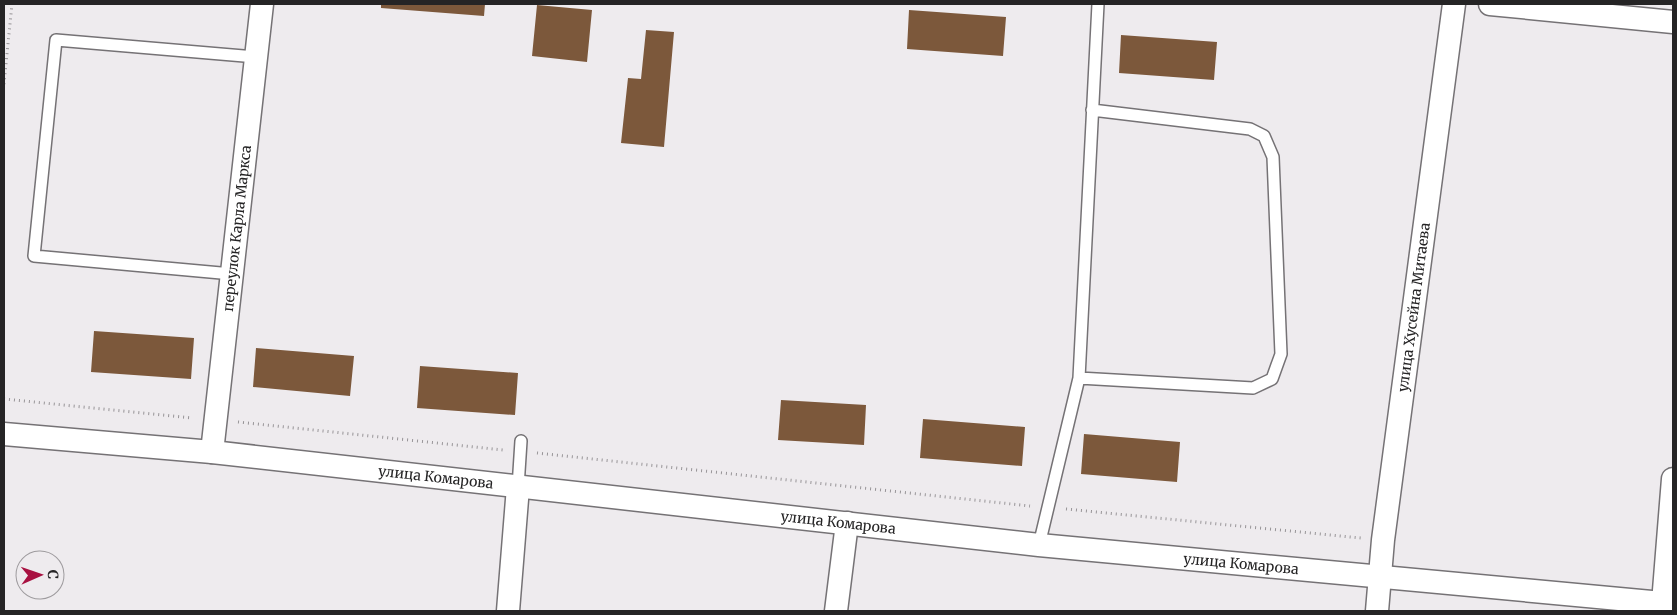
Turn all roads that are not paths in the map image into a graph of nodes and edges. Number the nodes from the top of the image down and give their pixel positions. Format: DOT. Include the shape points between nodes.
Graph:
graph roads {
  1 [pos="262,4"];
  2 [pos="1098,4"];
  3 [pos="1454,4"];
  4 [pos="1490,4"];
  5 [pos="1673,22"];
  6 [pos="256,56"];
  7 [pos="1092,110"];
  8 [pos="232,274"];
  9 [pos="1079,378"];
  10 [pos="4,434"];
  11 [pos="521,446"];
  12 [pos="212,452"];
  13 [pos="1673,479"];
  14 [pos="518,487"];
  15 [pos="846,523"];
  16 [pos="1039,545"];
  17 [pos="1381,577"];
  18 [pos="1668,604"];
  19 [pos="508,611"];
  20 [pos="836,611"];
  21 [pos="1376,611"];
  1 -- 6 [label="street, переулок Карла Маркса"];
  2 -- 7 [label="lane"];
  3 -- 17 [label="street, улица Хусейна Митаева" via="1383,540"];
  4 -- 5 [label="street"];
  6 -- 8 [label="street, переулок Карла Маркса"];
  6 -- 8 [label="lane" via="56,40 34,256"];
  7 -- 9 [label="lane"];
  7 -- 9 [label="lane" via="1250,129 1264,136 1273,158 1282,354 1272,380 1253,388"];
  8 -- 12 [label="street, переулок Карла Маркса"];
  9 -- 16 [label="lane"];
  10 -- 12 [label="street, улица Комарова"];
  11 -- 14 [label="lane"];
  12 -- 14 [label="street, улица Комарова"];
  13 -- 18 [label="street"];
  14 -- 15 [label="street, улица Комарова"];
  14 -- 19 [label="street"];
  15 -- 16 [label="street, улица Комарова"];
  15 -- 20 [label="street"];
  16 -- 17 [label="street, улица Комарова"];
  17 -- 18 [label="street, улица Комарова"];
  17 -- 21 [label="street, улица Хусейна Митаева"];
}
